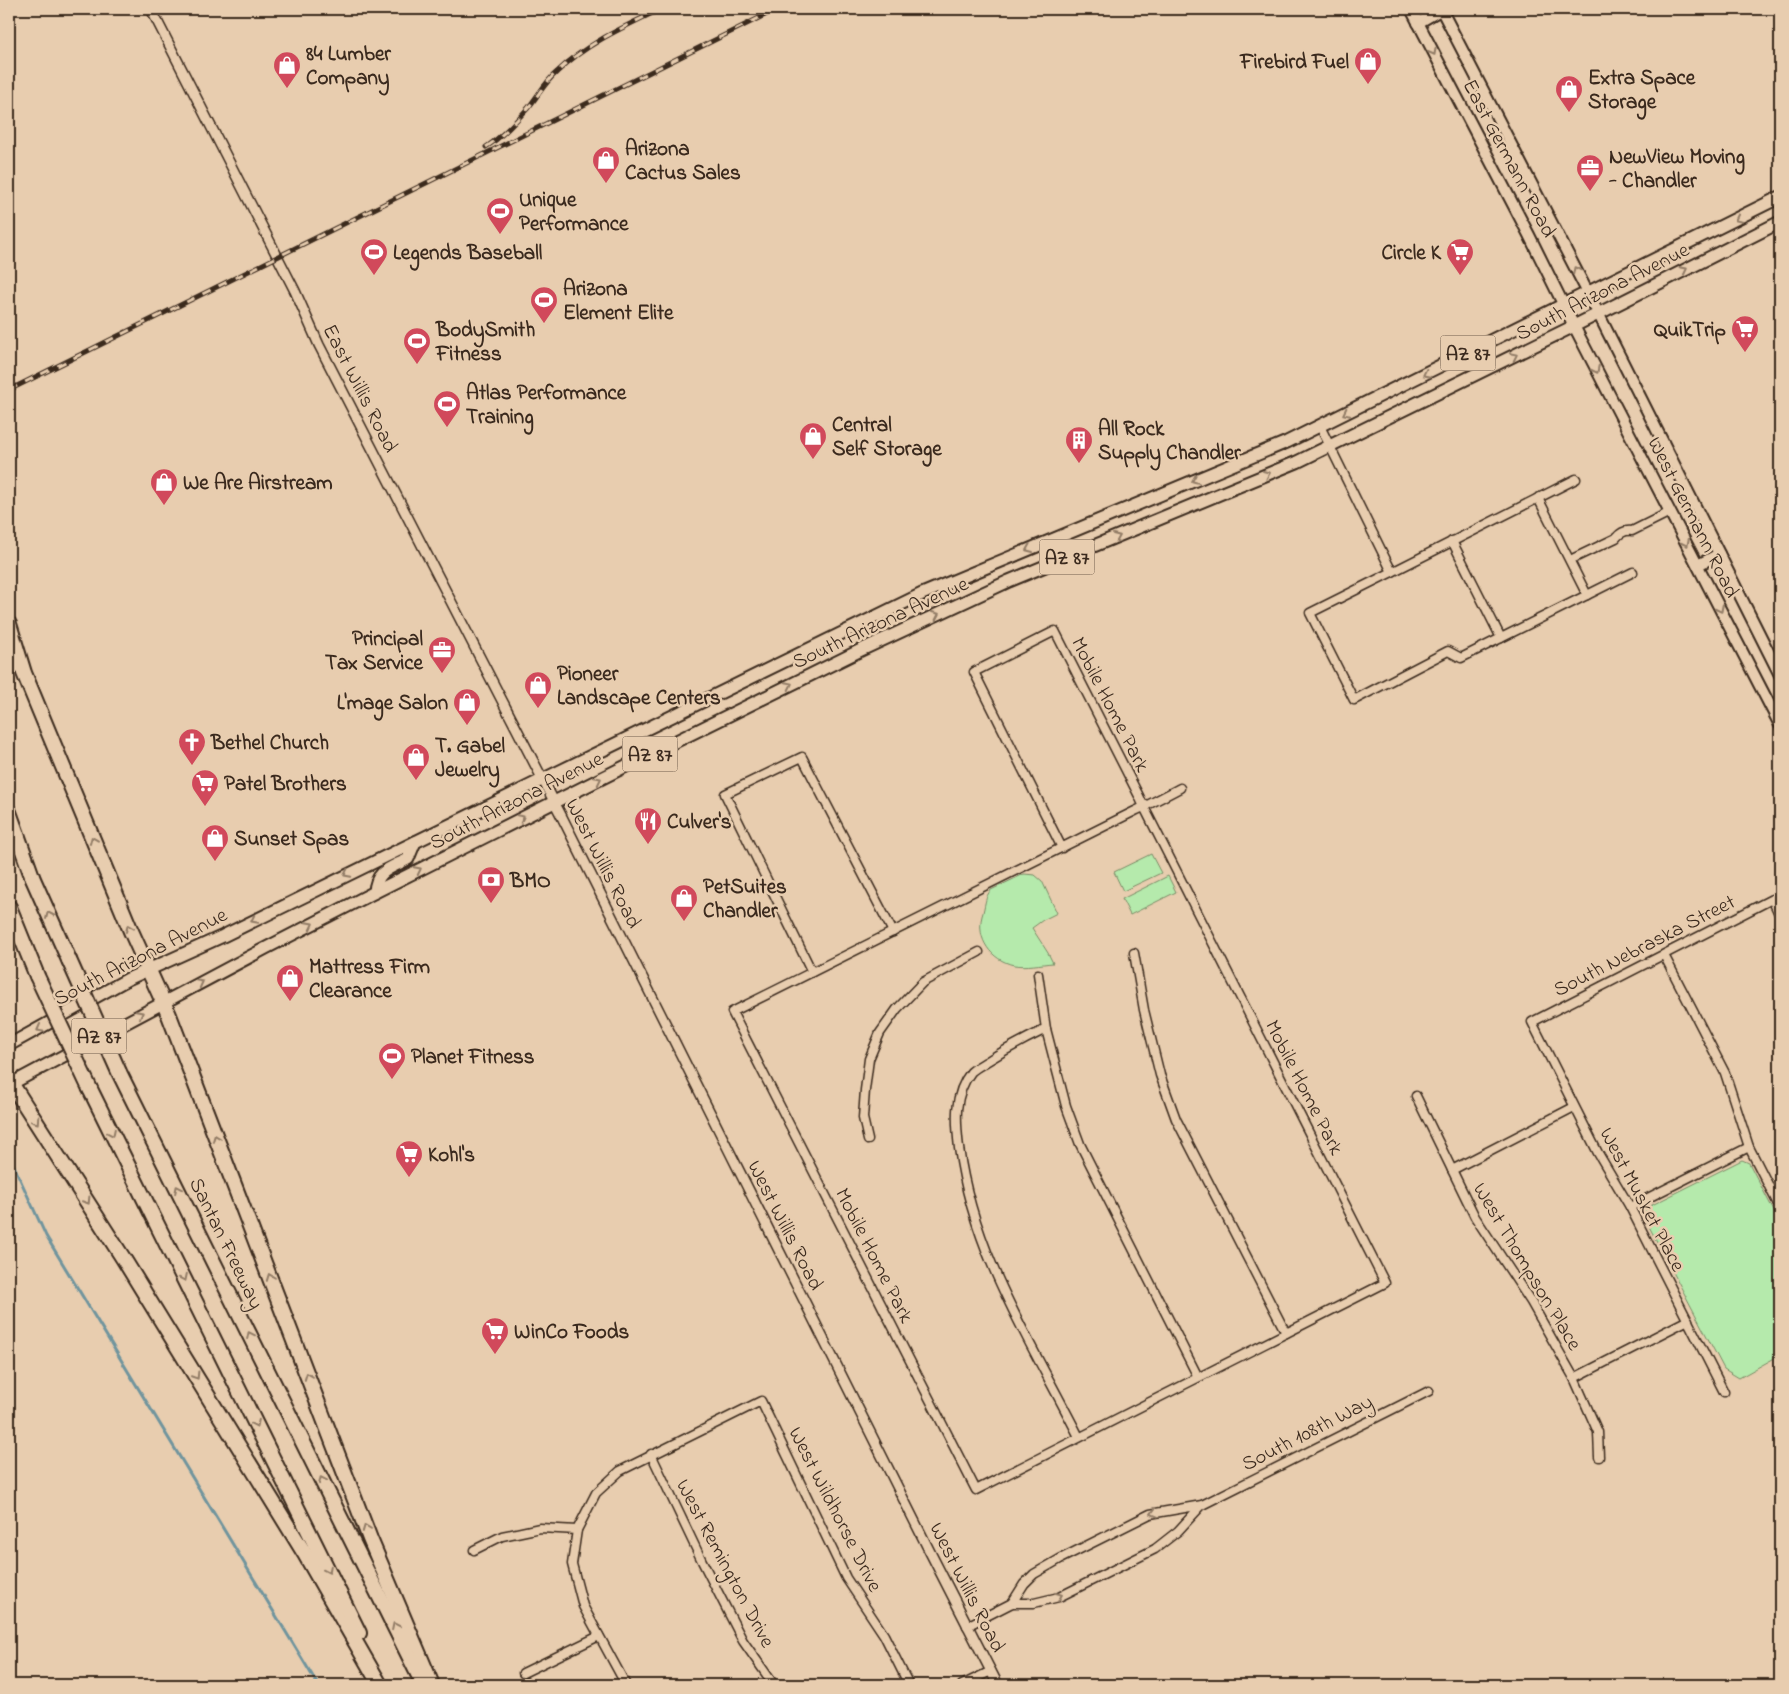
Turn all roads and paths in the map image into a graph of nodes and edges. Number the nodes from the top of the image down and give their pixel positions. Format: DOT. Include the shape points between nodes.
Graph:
graph roads {
  1 [pos="152,9"];
  2 [pos="1410,9"];
  3 [pos="1442,9"];
  4 [pos="1418,23"];
  5 [pos="1780,198"];
  6 [pos="1780,222"];
  7 [pos="1588,293"];
  8 [pos="1564,305"];
  9 [pos="1598,314"];
  10 [pos="1574,326"];
  11 [pos="1320,426"];
  12 [pos="1330,446"];
  13 [pos="1576,479"];
  14 [pos="1538,498"];
  15 [pos="1670,512"];
  16 [pos="1452,541"];
  17 [pos="1719,554"];
  18 [pos="1570,560"];
  19 [pos="1698,565"];
  20 [pos="1392,572"];
  21 [pos="1634,572"];
  22 [pos="1587,595"];
  23 [pos="9,624"];
  24 [pos="1501,638"];
  25 [pos="1780,675"];
  26 [pos="1780,725"];
  27 [pos="543,780"];
  28 [pos="1180,788"];
  29 [pos="554,802"];
  30 [pos="1144,807"];
  31 [pos="9,812"];
  32 [pos="415,842"];
  33 [pos="1062,848"];
  34 [pos="375,892"];
  35 [pos="9,907"];
  36 [pos="1780,916"];
  37 [pos="893,932"];
  38 [pos="979,952"];
  39 [pos="1134,953"];
  40 [pos="1664,956"];
  41 [pos="148,970"];
  42 [pos="812,972"];
  43 [pos="1038,974"];
  44 [pos="163,1002"];
  45 [pos="1532,1022"];
  46 [pos="1046,1029"];
  47 [pos="9,1046"];
  48 [pos="10,1082"];
  49 [pos="1416,1096"];
  50 [pos="1574,1107"];
  51 [pos="868,1140"];
  52 [pos="1749,1147"];
  53 [pos="1452,1170"];
  54 [pos="1630,1207"];
  55 [pos="1780,1208"];
  56 [pos="1688,1320"];
  57 [pos="1286,1333"];
  58 [pos="1198,1377"];
  59 [pos="1574,1378"];
  60 [pos="1429,1391"];
  61 [pos="1724,1392"];
  62 [pos="1079,1437"];
  63 [pos="651,1454"];
  64 [pos="1600,1457"];
  65 [pos="1202,1505"];
  66 [pos="577,1530"];
  67 [pos="474,1550"];
  68 [pos="1012,1603"];
  69 [pos="967,1626"];
  70 [pos="599,1636"];
  71 [pos="991,1671"];
  72 [pos="523,1673"];
  73 [pos="382,1685"];
  74 [pos="424,1685"];
  75 [pos="432,1685"];
  76 [pos="626,1685"];
  77 [pos="774,1685"];
  78 [pos="909,1685"];
  79 [pos="962,1685"];
  80 [pos="998,1685"];
  1 -- 27 [label="street, East Willis Road" via="328,362"];
  2 -- 4 [label="main road, East Germann Road"];
  3 -- 4 [label="main road"];
  7 -- 3 [label="main road, East Germann Road, one-way"];
  4 -- 8 [label="main road, East Germann Road, one-way"];
  5 -- 7 [label="main road, South Arizona Avenue / AZ 87, one-way"];
  9 -- 6 [label="main road, South Arizona Avenue / AZ 87, one-way"];
  7 -- 8 [label="main road, South Arizona Avenue / AZ 87"];
  7 -- 9 [label="main road, East Germann Road"];
  8 -- 10 [label="main road, East Germann Road"];
  8 -- 11 [label="main road, South Arizona Avenue / AZ 87, one-way"];
  9 -- 10 [label="main road, South Arizona Avenue / AZ 87"];
  9 -- 17 [label="main road, West Germann Road"];
  12 -- 10 [label="main road, South Arizona Avenue / AZ 87, one-way"];
  10 -- 15 [label="main road, West Germann Road, one-way"];
  11 -- 12 [label="street"];
  11 -- 27 [label="main road, South Arizona Avenue / AZ 87, one-way" via="1244,461 922,594"];
  12 -- 20 [label="street"];
  29 -- 12 [label="main road, South Arizona Avenue / AZ 87, one-way" via="857,652 1009,582"];
  13 -- 14 [label="street"];
  14 -- 16 [label="street"];
  14 -- 18 [label="street"];
  15 -- 18 [label="street"];
  15 -- 19 [label="main road, West Germann Road, one-way"];
  16 -- 20 [label="street"];
  16 -- 24 [label="street"];
  17 -- 19 [label="main road"];
  17 -- 25 [label="main road, West Germann Road"];
  18 -- 22 [label="street"];
  19 -- 26 [label="main road, West Germann Road, one-way"];
  20 -- 24 [label="street" via="1310,613 1354,700 1448,651 1461,658"];
  21 -- 22 [label="street"];
  22 -- 24 [label="street"];
  41 -- 23 [label="highway, one-way" via="24,673"];
  27 -- 29 [label="street, West Willis Road"];
  27 -- 32 [label="main road, South Arizona Avenue / AZ 87"];
  28 -- 30 [label="street, Mobile Home Park"];
  34 -- 29 [label="main road, South Arizona Avenue / AZ 87, one-way"];
  29 -- 69 [label="street, West Willis Road"];
  30 -- 33 [label="street, Mobile Home Park"];
  30 -- 33 [label="street, Mobile Home Park" via="1055,632 974,672"];
  30 -- 57 [label="street, Mobile Home Park" via="1385,1283"];
  74 -- 31 [label="highway, Santan Freeway, one-way, bridge" via="119,1072 33,879"];
  32 -- 34 [label="main road" via="408,859 380,874"];
  32 -- 41 [label="main road, South Arizona Avenue / AZ 87, one-way"];
  33 -- 37 [label="street, Mobile Home Park"];
  44 -- 34 [label="main road, South Arizona Avenue / AZ 87, one-way"];
  35 -- 73 [label="highway, one-way, bridge" via="90,1089"];
  36 -- 40 [label="street, South Nebraska Street" via="1772,899"];
  37 -- 42 [label="street, Mobile Home Park"];
  37 -- 42 [label="street" via="802,757 725,794"];
  38 -- 51 [label="street" via="923,982 880,1033 869,1059 865,1090 863,1118"];
  39 -- 57 [label="street" via="1160,1075 1176,1118"];
  40 -- 45 [label="street, South Nebraska Street"];
  40 -- 52 [label="street" via="1725,1073"];
  41 -- 44 [label="highway"];
  41 -- 47 [label="main road, South Arizona Avenue / AZ 87, one-way"];
  42 -- 62 [label="street, Mobile Home Park" via="732,1012 976,1490"];
  43 -- 46 [label="street"];
  48 -- 44 [label="main road, South Arizona Avenue / AZ 87, one-way"];
  75 -- 44 [label="highway, one-way" via="370,1539"];
  45 -- 50 [label="street, West Musket Place"];
  46 -- 58 [label="street" via="1066,1106 1080,1144"];
  46 -- 62 [label="street" via="1010,1046 972,1071 957,1100 957,1130 963,1178 983,1245 1002,1289"];
  48 -- 73 [label="highway, one-way" via="123,1258"];
  49 -- 53 [label="street, West Thompson Place"];
  50 -- 53 [label="street"];
  50 -- 54 [label="street, West Musket Place"];
  52 -- 54 [label="street"];
  52 -- 55 [label="street"];
  53 -- 59 [label="street, West Thompson Place" via="1475,1217 1531,1302"];
  54 -- 56 [label="street, West Musket Place"];
  56 -- 59 [label="street"];
  56 -- 61 [label="street, West Musket Place"];
  57 -- 58 [label="street, Mobile Home Park"];
  58 -- 62 [label="street, Mobile Home Park"];
  59 -- 64 [label="street, West Thompson Place" via="1598,1432"];
  60 -- 65 [label="street, South 108th Way"];
  63 -- 66 [label="street" via="620,1471 596,1493"];
  63 -- 77 [label="street, West Remington Drive" via="743,1641"];
  63 -- 78 [label="street, West Wildhorse Drive" via="761,1401 846,1578 884,1635"];
  68 -- 65 [label="street, South 108th Way, one-way" via="1034,1603 1059,1597 1155,1549 1178,1531"];
  65 -- 68 [label="street, South 108th Way, one-way" via="1150,1514 1068,1554 1034,1574"];
  66 -- 67 [label="street" via="540,1528 502,1536"];
  66 -- 70 [label="street" via="572,1564 583,1606"];
  68 -- 69 [label="street, South 108th Way"];
  69 -- 71 [label="street, West Willis Road"];
  70 -- 72 [label="street"];
  70 -- 76 [label="street"];
  71 -- 79 [label="street"];
  71 -- 80 [label="street, West Willis Road"];
}
